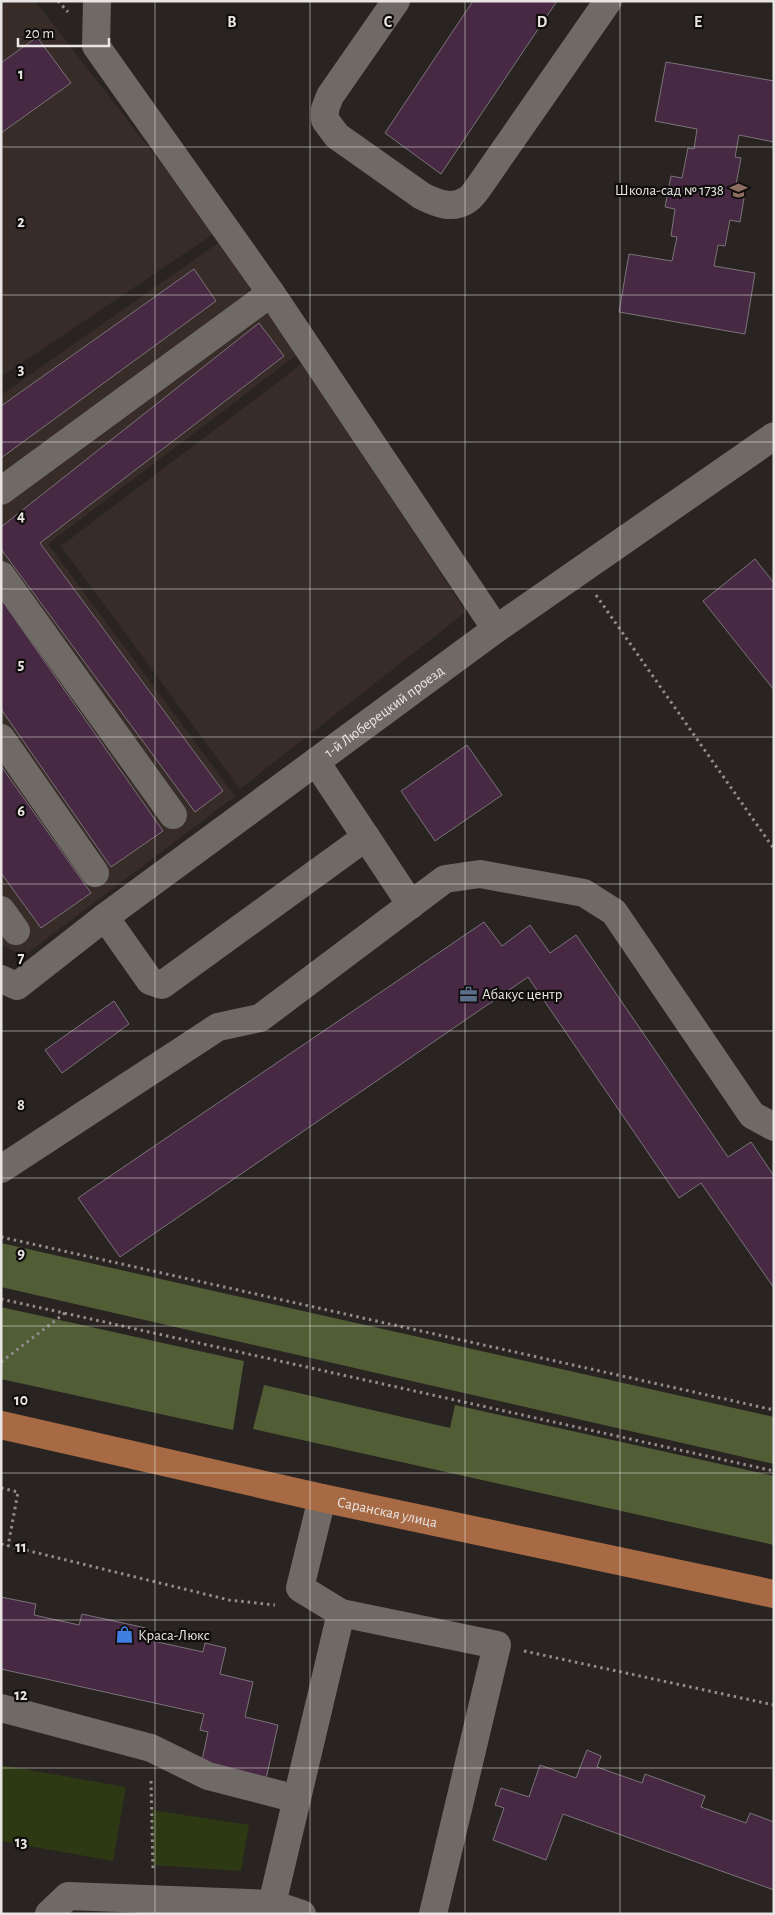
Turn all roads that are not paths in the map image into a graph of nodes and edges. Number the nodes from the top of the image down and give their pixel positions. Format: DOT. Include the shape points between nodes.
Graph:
graph roads {
  1 [pos="97,1"];
  2 [pos="396,1"];
  3 [pos="608,1"];
  4 [pos="271,293"];
  5 [pos="774,436"];
  6 [pos="1,491"];
  7 [pos="1,575"];
  8 [pos="496,629"];
  9 [pos="1,738"];
  10 [pos="316,762"];
  11 [pos="173,816"];
  12 [pos="366,837"];
  13 [pos="95,873"];
  14 [pos="411,905"];
  15 [pos="106,917"];
  16 [pos="1,979"];
  17 [pos="774,1127"];
  18 [pos="1,1169"];
  19 [pos="1,1425"];
  20 [pos="322,1498"];
  21 [pos="774,1594"];
  22 [pos="341,1613"];
  23 [pos="1,1708"];
  24 [pos="297,1799"];
  25 [pos="272,1904"];
  26 [pos="49,1914"];
  27 [pos="302,1914"];
  28 [pos="433,1914"];
  1 -- 4 [label="street" via="96,46"];
  2 -- 3 [label="street" via="330,96 325,120 337,136 422,196 437,204 453,205 467,200 478,188"];
  4 -- 6 [label="street"];
  4 -- 8 [label="street"];
  5 -- 8 [label="street, 1-й Люберецкий проезд"];
  7 -- 11 [label="street"];
  8 -- 10 [label="street, 1-й Люберецкий проезд"];
  9 -- 13 [label="street"];
  10 -- 12 [label="street"];
  10 -- 15 [label="street, 1-й Люберецкий проезд"];
  12 -- 14 [label="street"];
  12 -- 15 [label="street" via="162,985 150,981"];
  14 -- 17 [label="street" via="445,878 480,874 584,893 614,912 752,1115"];
  14 -- 18 [label="street" via="260,1018 218,1027"];
  15 -- 16 [label="street, 1-й Люберецкий проезд" via="17,986"];
  19 -- 20 [label="main road, Саранская улица"];
  20 -- 21 [label="main road, Саранская улица"];
  20 -- 22 [label="street" via="300,1588"];
  22 -- 24 [label="street"];
  22 -- 28 [label="street" via="386,1630 449,1643 497,1645"];
  23 -- 24 [label="street" via="151,1748 208,1776"];
  24 -- 25 [label="street"];
  25 -- 26 [label="street" via="68,1896"];
  25 -- 27 [label="street"];
}
